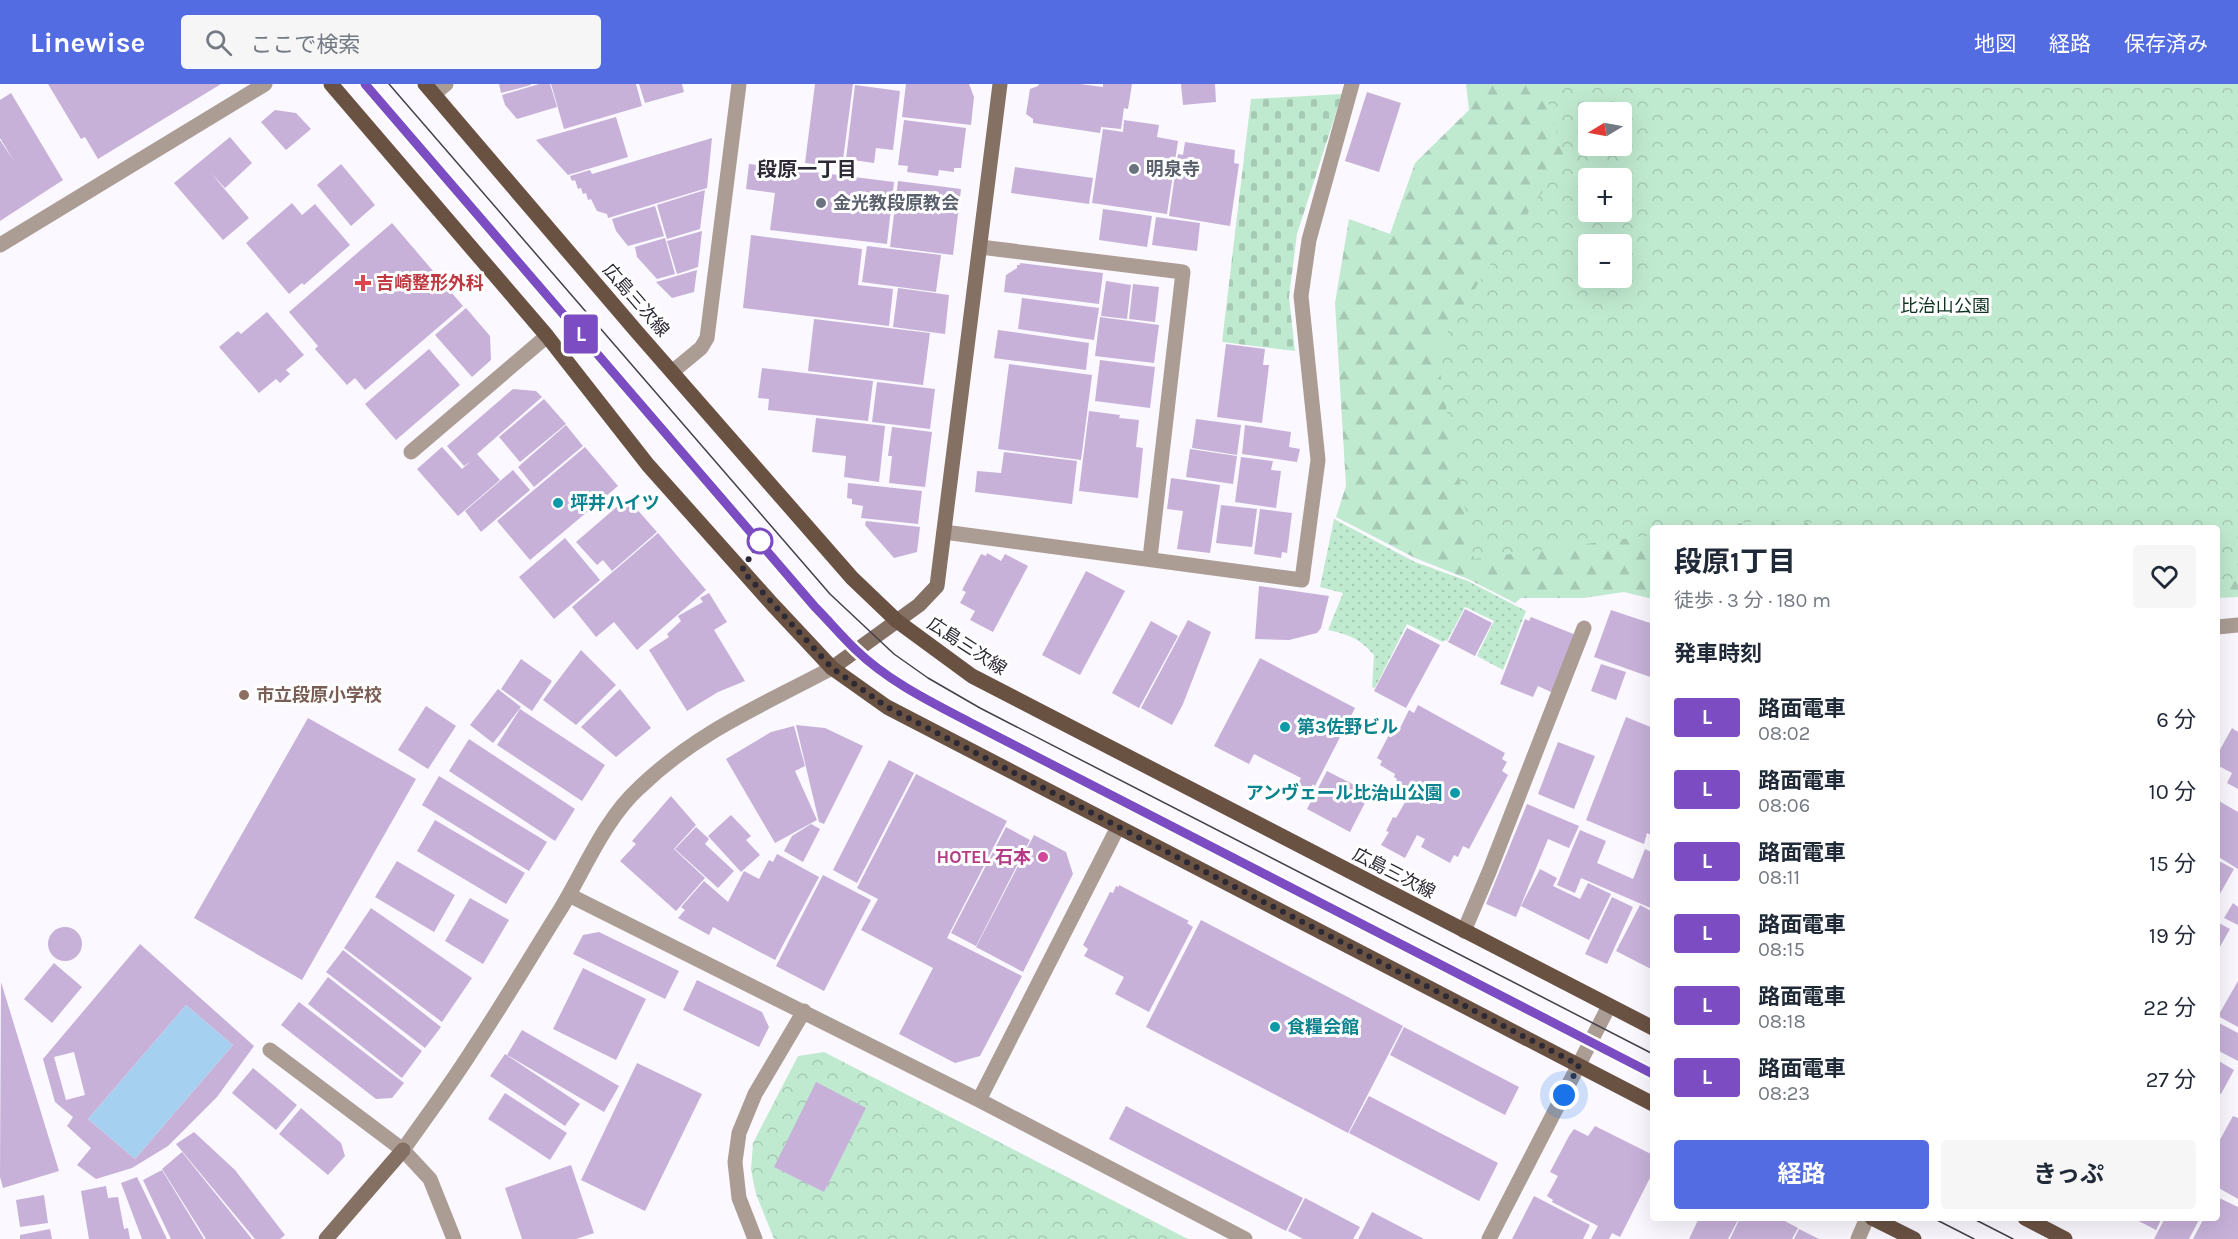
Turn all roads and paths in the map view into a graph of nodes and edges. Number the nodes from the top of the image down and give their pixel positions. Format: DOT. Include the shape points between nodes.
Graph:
graph roads {
  1 [pos="265,84"];
  2 [pos="331,84"];
  3 [pos="739,84"];
  4 [pos="1000,84"];
  5 [pos="1352,84"];
  6 [pos="435,87"];
  7 [pos="0,245"];
  8 [pos="980,247"];
  9 [pos="547,336"];
  10 [pos="672,372"];
  11 [pos="411,452"];
  12 [pos="944,532"];
  13 [pos="1150,558"];
  14 [pos="897,621"];
  15 [pos="2238,625"];
  16 [pos="2220,627"];
  17 [pos="1584,628"];
  18 [pos="832,668"];
  19 [pos="1118,827"];
  20 [pos="569,895"];
  21 [pos="1464,931"];
  22 [pos="1609,1006"];
  23 [pos="804,1011"];
  24 [pos="1650,1026"];
  25 [pos="270,1050"];
  26 [pos="1579,1065"];
  27 [pos="979,1100"];
  28 [pos="1650,1102"];
  29 [pos="403,1150"];
  30 [pos="1866,1221"];
  31 [pos="1878,1221"];
  32 [pos="2031,1221"];
  33 [pos="326,1239"];
  34 [pos="454,1239"];
  35 [pos="755,1239"];
  36 [pos="1245,1239"];
  37 [pos="1489,1239"];
  38 [pos="1858,1239"];
  39 [pos="1914,1239"];
  40 [pos="2065,1239"];
  1 -- 7 [label="street"];
  2 -- 9 [label="main road"];
  3 -- 10 [label="street" via="707,338"];
  4 -- 8 [label="street"];
  5 -- 13 [label="street" via="1309,240 1301,296 1318,460 1302,580"];
  6 -- 10 [label="main road, 広島三次線"];
  8 -- 12 [label="street"];
  8 -- 13 [label="street" via="1183,272"];
  9 -- 11 [label="street"];
  9 -- 18 [label="main road" via="648,465"];
  10 -- 14 [label="main road, 広島三次線" via="852,578"];
  12 -- 13 [label="street"];
  12 -- 14 [label="street" via="937,586"];
  14 -- 18 [label="street"];
  14 -- 21 [label="main road, 広島三次線" via="972,676"];
  15 -- 16 [label="street"];
  17 -- 21 [label="street"];
  18 -- 19 [label="main road" via="887,707"];
  18 -- 20 [label="street" via="742,713 665,764 636,790 612,820"];
  19 -- 26 [label="main road"];
  19 -- 27 [label="street"];
  20 -- 23 [label="street"];
  20 -- 29 [label="street" via="473,1050"];
  21 -- 22 [label="main road, 広島三次線"];
  22 -- 24 [label="main road, 広島三次線"];
  22 -- 26 [label="street"];
  23 -- 27 [label="street"];
  23 -- 35 [label="street" via="755,1094 739,1133 735,1162 739,1198"];
  25 -- 29 [label="street"];
  26 -- 28 [label="main road"];
  26 -- 37 [label="street"];
  27 -- 36 [label="street"];
  29 -- 33 [label="street"];
  29 -- 34 [label="street" via="429,1179"];
  30 -- 38 [label="street"];
  31 -- 39 [label="main road"];
  32 -- 40 [label="main road"];
}
